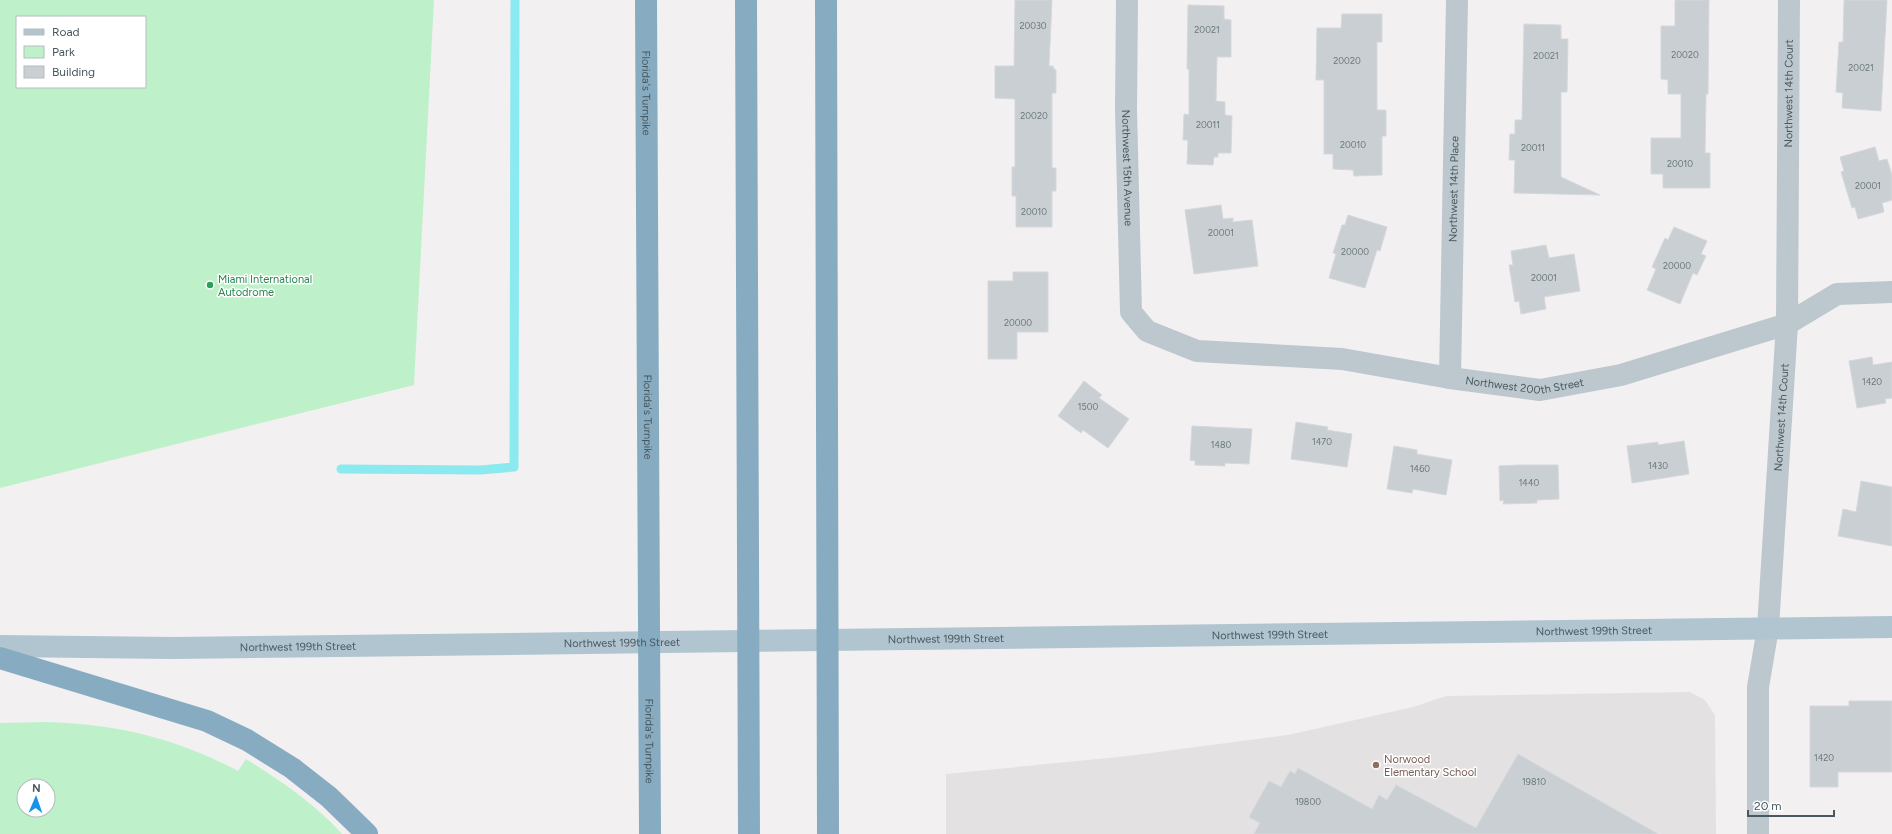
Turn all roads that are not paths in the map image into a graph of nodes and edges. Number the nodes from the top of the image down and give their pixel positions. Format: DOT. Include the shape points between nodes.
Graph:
graph roads {
  1 [pos="646,0"];
  2 [pos="746,0"];
  3 [pos="826,0"];
  4 [pos="1127,0"];
  5 [pos="1457,0"];
  6 [pos="1789,0"];
  7 [pos="1892,292"];
  8 [pos="1787,324"];
  9 [pos="1147,331"];
  10 [pos="1450,378"];
  11 [pos="1892,627"];
  12 [pos="1768,628"];
  13 [pos="0,646"];
  14 [pos="0,658"];
  15 [pos="367,834"];
  16 [pos="650,834"];
  17 [pos="749,834"];
  18 [pos="828,834"];
  19 [pos="1758,834"];
  1 -- 16 [label="highway, Florida's Turnpike"];
  2 -- 17 [label="highway"];
  3 -- 18 [label="highway"];
  4 -- 9 [label="street, Northwest 15th Avenue" via="1126,110 1132,312"];
  5 -- 10 [label="street, Northwest 14th Place"];
  6 -- 8 [label="street, Northwest 14th Court"];
  7 -- 8 [label="street, Northwest 200th Street" via="1837,294"];
  8 -- 10 [label="street, Northwest 200th Street" via="1621,375 1540,390"];
  8 -- 12 [label="street, Northwest 14th Court"];
  9 -- 10 [label="street, Northwest 200th Street" via="1197,351 1342,359"];
  11 -- 12 [label="main road, Northwest 199th Street"];
  12 -- 13 [label="main road, Northwest 199th Street" via="173,648"];
  12 -- 19 [label="street, Northwest 14th Court" via="1758,687"];
  14 -- 15 [label="highway" via="207,721 247,740 298,773 329,797"];
}
